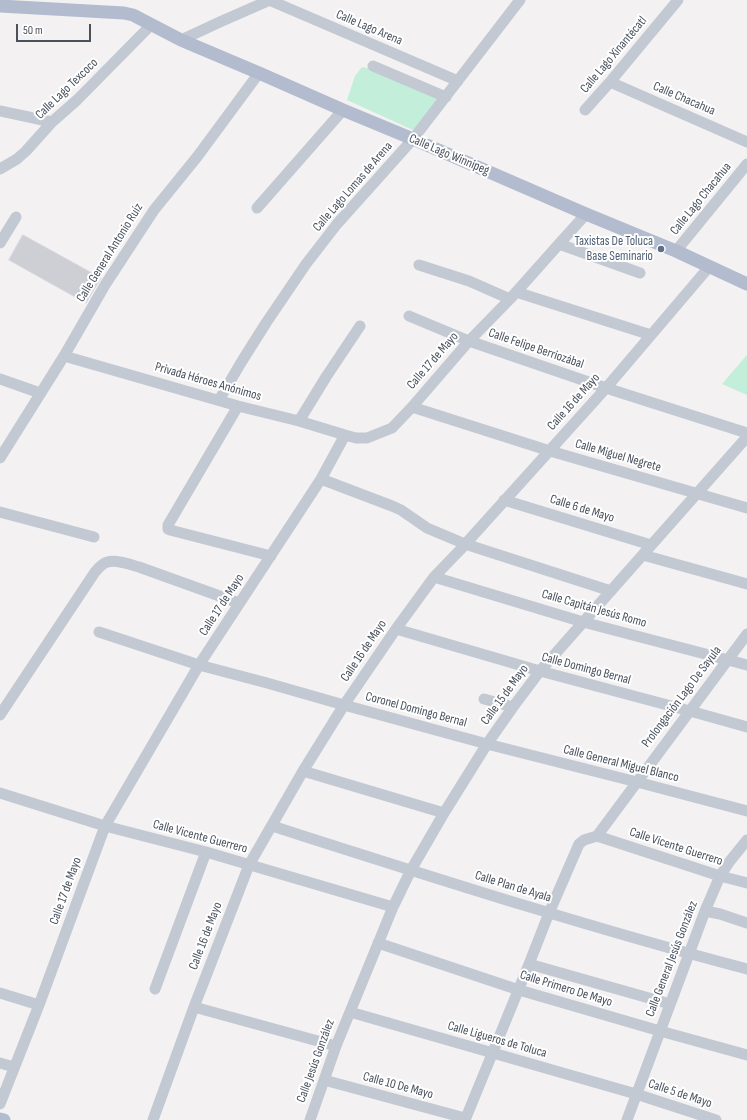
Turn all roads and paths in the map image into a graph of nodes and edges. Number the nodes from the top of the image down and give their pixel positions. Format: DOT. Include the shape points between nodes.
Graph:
graph roads {
  1 [pos="270,0"];
  2 [pos="520,0"];
  3 [pos="678,0"];
  4 [pos="0,6"];
  5 [pos="151,25"];
  6 [pos="181,40"];
  7 [pos="373,66"];
  8 [pos="259,73"];
  9 [pos="458,81"];
  10 [pos="610,82"];
  11 [pos="446,97"];
  12 [pos="343,110"];
  13 [pos="585,110"];
  14 [pos="0,111"];
  15 [pos="52,122"];
  16 [pos="413,139"];
  17 [pos="747,142"];
  18 [pos="747,164"];
  19 [pos="0,169"];
  20 [pos="257,208"];
  21 [pos="586,214"];
  22 [pos="16,216"];
  23 [pos="0,243"];
  24 [pos="559,244"];
  25 [pos="676,251"];
  26 [pos="419,265"];
  27 [pos="709,267"];
  28 [pos="640,272"];
  29 [pos="747,284"];
  30 [pos="513,295"];
  31 [pos="409,316"];
  32 [pos="360,326"];
  33 [pos="651,335"];
  34 [pos="469,341"];
  35 [pos="64,356"];
  36 [pos="0,379"];
  37 [pos="606,388"];
  38 [pos="40,393"];
  39 [pos="219,400"];
  40 [pos="238,406"];
  41 [pos="412,407"];
  42 [pos="299,421"];
  43 [pos="747,432"];
  44 [pos="345,436"];
  45 [pos="747,437"];
  46 [pos="550,451"];
  47 [pos="0,458"];
  48 [pos="321,479"];
  49 [pos="696,494"];
  50 [pos="504,500"];
  51 [pos="747,508"];
  52 [pos="0,512"];
  53 [pos="94,537"];
  54 [pos="465,544"];
  55 [pos="651,545"];
  56 [pos="643,554"];
  57 [pos="271,556"];
  58 [pos="434,577"];
  59 [pos="747,584"];
  60 [pos="611,591"];
  61 [pos="239,602"];
  62 [pos="583,622"];
  63 [pos="396,629"];
  64 [pos="99,632"];
  65 [pos="747,634"];
  66 [pos="728,659"];
  67 [pos="199,665"];
  68 [pos="747,665"];
  69 [pos="540,671"];
  70 [pos="484,699"];
  71 [pos="344,705"];
  72 [pos="513,707"];
  73 [pos="690,710"];
  74 [pos="0,716"];
  75 [pos="747,727"];
  76 [pos="487,744"];
  77 [pos="303,771"];
  78 [pos="637,782"];
  79 [pos="0,793"];
  80 [pos="747,811"];
  81 [pos="444,813"];
  82 [pos="105,826"];
  83 [pos="272,826"];
  84 [pos="597,836"];
  85 [pos="747,840"];
  86 [pos="206,852"];
  87 [pos="249,865"];
  88 [pos="411,870"];
  89 [pos="720,876"];
  90 [pos="747,884"];
  91 [pos="392,907"];
  92 [pos="704,911"];
  93 [pos="549,913"];
  94 [pos="747,923"];
  95 [pos="378,943"];
  96 [pos="688,954"];
  97 [pos="529,964"];
  98 [pos="747,969"];
  99 [pos="155,989"];
  100 [pos="519,990"];
  101 [pos="0,993"];
  102 [pos="670,1004"];
  103 [pos="38,1005"];
  104 [pos="194,1006"];
  105 [pos="350,1012"];
  106 [pos="660,1031"];
  107 [pos="336,1046"];
  108 [pos="493,1053"];
  109 [pos="747,1055"];
  110 [pos="0,1063"];
  111 [pos="14,1067"];
  112 [pos="324,1080"];
  113 [pos="636,1094"];
  114 [pos="0,1104"];
  115 [pos="0,1119"];
  116 [pos="465,1119"];
  117 [pos="4,1120"];
  118 [pos="153,1120"];
  119 [pos="310,1120"];
  120 [pos="626,1120"];
  121 [pos="716,1120"];
  1 -- 6 [label="street"];
  1 -- 9 [label="street, Calle Lago Arena"];
  2 -- 9 [label="street, Calle Lago Lomas de Arena"];
  3 -- 10 [label="street, Calle Lago Xinantécatl"];
  4 -- 5 [label="main road, Calle Lago Winnipeg" via="124,13 141,18"];
  5 -- 6 [label="main road, Calle Lago Winnipeg"];
  5 -- 15 [label="street, Calle Lago Texcoco"];
  6 -- 8 [label="main road, Calle Lago Winnipeg"];
  7 -- 11 [label="street"];
  8 -- 12 [label="main road, Calle Lago Winnipeg"];
  8 -- 35 [label="street, Calle General Antonio Ruíz" via="154,210 105,285"];
  9 -- 11 [label="street, Calle Lago Lomas de Arena"];
  10 -- 13 [label="street, Calle Lago Xinantécatl"];
  10 -- 17 [label="street, Calle Chacahua"];
  11 -- 16 [label="street, Calle Lago Lomas de Arena"];
  12 -- 16 [label="main road, Calle Lago Winnipeg"];
  12 -- 20 [label="street"];
  14 -- 15 [label="street"];
  15 -- 19 [label="street, Calle Lago Texcoco" via="26,151"];
  16 -- 21 [label="main road, Calle Lago Winnipeg"];
  16 -- 39 [label="street, Calle Lago Lomas de Arena" via="337,224 306,264"];
  18 -- 25 [label="street, Calle Lago Chacahua"];
  21 -- 24 [label="street, Calle 17 de Mayo"];
  21 -- 25 [label="main road, Calle Lago Winnipeg"];
  22 -- 23 [label="street"];
  24 -- 28 [label="street"];
  24 -- 30 [label="street, Calle 17 de Mayo"];
  25 -- 27 [label="main road, Calle Lago Winnipeg"];
  26 -- 30 [label="street"];
  27 -- 29 [label="main road, Calle Lago Winnipeg"];
  27 -- 33 [label="street, Calle 16 de Mayo"];
  30 -- 33 [label="street"];
  30 -- 34 [label="street, Calle 17 de Mayo"];
  31 -- 34 [label="street, Calle Felipe Berriozábal"];
  32 -- 42 [label="street"];
  33 -- 37 [label="street, Calle 16 de Mayo"];
  34 -- 37 [label="street, Calle Felipe Berriozábal"];
  34 -- 41 [label="street, Calle 17 de Mayo"];
  35 -- 38 [label="street, Calle General Antonio Ruíz"];
  35 -- 39 [label="street, Privada Héroes Anónimos"];
  36 -- 38 [label="street"];
  37 -- 43 [label="street, Calle Felipe Berriozábal"];
  37 -- 46 [label="street, Calle 16 de Mayo"];
  38 -- 47 [label="street, Calle General Antonio Ruíz"];
  39 -- 40 [label="street, Privada Héroes Anónimos"];
  40 -- 42 [label="street, Privada Héroes Anónimos"];
  40 -- 57 [label="street" via="168,529"];
  41 -- 44 [label="street, Calle 17 de Mayo" via="392,428 377,435 367,438"];
  41 -- 46 [label="street, Calle Miguel Negrete"];
  42 -- 44 [label="street, Privada Héroes Anónimos"];
  44 -- 48 [label="street, Calle 17 de Mayo"];
  45 -- 49 [label="street, Calle 15 de Mayo"];
  46 -- 49 [label="street, Calle Miguel Negrete"];
  46 -- 50 [label="street, Calle 16 de Mayo"];
  48 -- 54 [label="street" via="401,510 427,528"];
  48 -- 57 [label="street, Calle 17 de Mayo"];
  49 -- 51 [label="street, Calle Miguel Negrete"];
  49 -- 55 [label="street, Calle 15 de Mayo"];
  50 -- 54 [label="street, Calle 16 de Mayo"];
  50 -- 55 [label="street, Calle 6 de Mayo"];
  52 -- 53 [label="street"];
  54 -- 58 [label="street, Calle 16 de Mayo"];
  54 -- 60 [label="street"];
  55 -- 56 [label="street, Calle 15 de Mayo"];
  56 -- 59 [label="street"];
  56 -- 60 [label="street, Calle 15 de Mayo"];
  57 -- 61 [label="street, Calle 17 de Mayo"];
  58 -- 62 [label="street, Calle Capitán Jesús Romo"];
  58 -- 63 [label="street, Calle 16 de Mayo"];
  60 -- 62 [label="street, Calle 15 de Mayo"];
  61 -- 67 [label="street, Calle 17 de Mayo"];
  61 -- 74 [label="street" via="139,567 106,562 91,578"];
  62 -- 66 [label="street, Calle Capitán Jesús Romo"];
  62 -- 69 [label="street, Calle 15 de Mayo"];
  63 -- 69 [label="street, Calle Domingo Bernal"];
  63 -- 71 [label="street, Calle 16 de Mayo"];
  64 -- 67 [label="street, Coronel Domingo Bernal"];
  65 -- 66 [label="street, Prolongación Lago De Sayula"];
  66 -- 68 [label="street, Calle Capitán Jesús Romo"];
  66 -- 73 [label="street, Prolongación Lago De Sayula"];
  67 -- 71 [label="street, Coronel Domingo Bernal"];
  67 -- 82 [label="street, Calle 17 de Mayo"];
  69 -- 72 [label="street, Calle 15 de Mayo"];
  69 -- 73 [label="street, Calle Domingo Bernal"];
  70 -- 72 [label="street"];
  71 -- 76 [label="street, Coronel Domingo Bernal"];
  71 -- 77 [label="street, Calle 16 de Mayo"];
  72 -- 76 [label="street, Calle 15 de Mayo"];
  73 -- 75 [label="street, Calle Domingo Bernal"];
  73 -- 78 [label="street, Prolongación Lago De Sayula"];
  76 -- 78 [label="street, Calle General Miguel Blanco"];
  76 -- 81 [label="street, Calle 15 de Mayo"];
  77 -- 81 [label="street"];
  77 -- 83 [label="street, Calle 16 de Mayo"];
  78 -- 80 [label="street, Calle General Miguel Blanco"];
  78 -- 84 [label="street, Prolongación Lago De Sayula"];
  79 -- 82 [label="street, Calle Vicente Guerrero"];
  81 -- 88 [label="street, Calle 15 de Mayo"];
  82 -- 86 [label="street, Calle Vicente Guerrero"];
  82 -- 103 [label="street, Calle 17 de Mayo"];
  83 -- 87 [label="street, Calle 16 de Mayo"];
  83 -- 88 [label="street, Calle Plan de Ayala"];
  84 -- 89 [label="street, Calle Vicente Guerrero"];
  84 -- 93 [label="street" via="579,844"];
  85 -- 89 [label="street, Calle General Jesús González"];
  86 -- 87 [label="street, Calle Vicente Guerrero"];
  86 -- 99 [label="street"];
  87 -- 91 [label="street, Calle Vicente Guerrero"];
  87 -- 104 [label="street, Calle 16 de Mayo"];
  88 -- 91 [label="street, Calle 15 de Mayo"];
  88 -- 93 [label="street, Calle Plan de Ayala"];
  89 -- 90 [label="street, Calle Vicente Guerrero"];
  89 -- 92 [label="street, Calle General Jesús González"];
  91 -- 95 [label="street, Calle 15 de Mayo"];
  92 -- 94 [label="street"];
  92 -- 96 [label="street, Calle General Jesús González"];
  93 -- 96 [label="street, Calle Plan de Ayala"];
  93 -- 97 [label="street"];
  95 -- 100 [label="street, Calle Primero De Mayo"];
  95 -- 105 [label="street, Calle 15 de Mayo"];
  96 -- 98 [label="street, Calle Plan de Ayala"];
  96 -- 102 [label="street, Calle General Jesús González"];
  97 -- 100 [label="street"];
  97 -- 102 [label="street"];
  100 -- 106 [label="street, Calle Primero De Mayo"];
  100 -- 108 [label="street"];
  101 -- 103 [label="street"];
  102 -- 106 [label="street, Calle General Jesús González"];
  103 -- 111 [label="street, Calle 17 de Mayo"];
  104 -- 107 [label="street"];
  104 -- 118 [label="street, Calle 16 de Mayo"];
  105 -- 107 [label="street, Calle Jesús González"];
  105 -- 108 [label="street, Calle Ligueros de Toluca"];
  106 -- 109 [label="street, Calle Primero De Mayo"];
  106 -- 113 [label="street, Calle General Jesús González"];
  107 -- 112 [label="street, Calle Jesús González"];
  108 -- 113 [label="street, Calle Ligueros de Toluca"];
  108 -- 116 [label="street"];
  110 -- 111 [label="street"];
  111 -- 114 [label="street, Calle 17 de Mayo"];
  112 -- 116 [label="street, Calle 10 De Mayo"];
  112 -- 119 [label="street, Calle Jesús González"];
  113 -- 120 [label="street, Calle General Jesús González"];
  113 -- 121 [label="street, Calle 5 de Mayo"];
  115 -- 117 [label="main road"];
}
